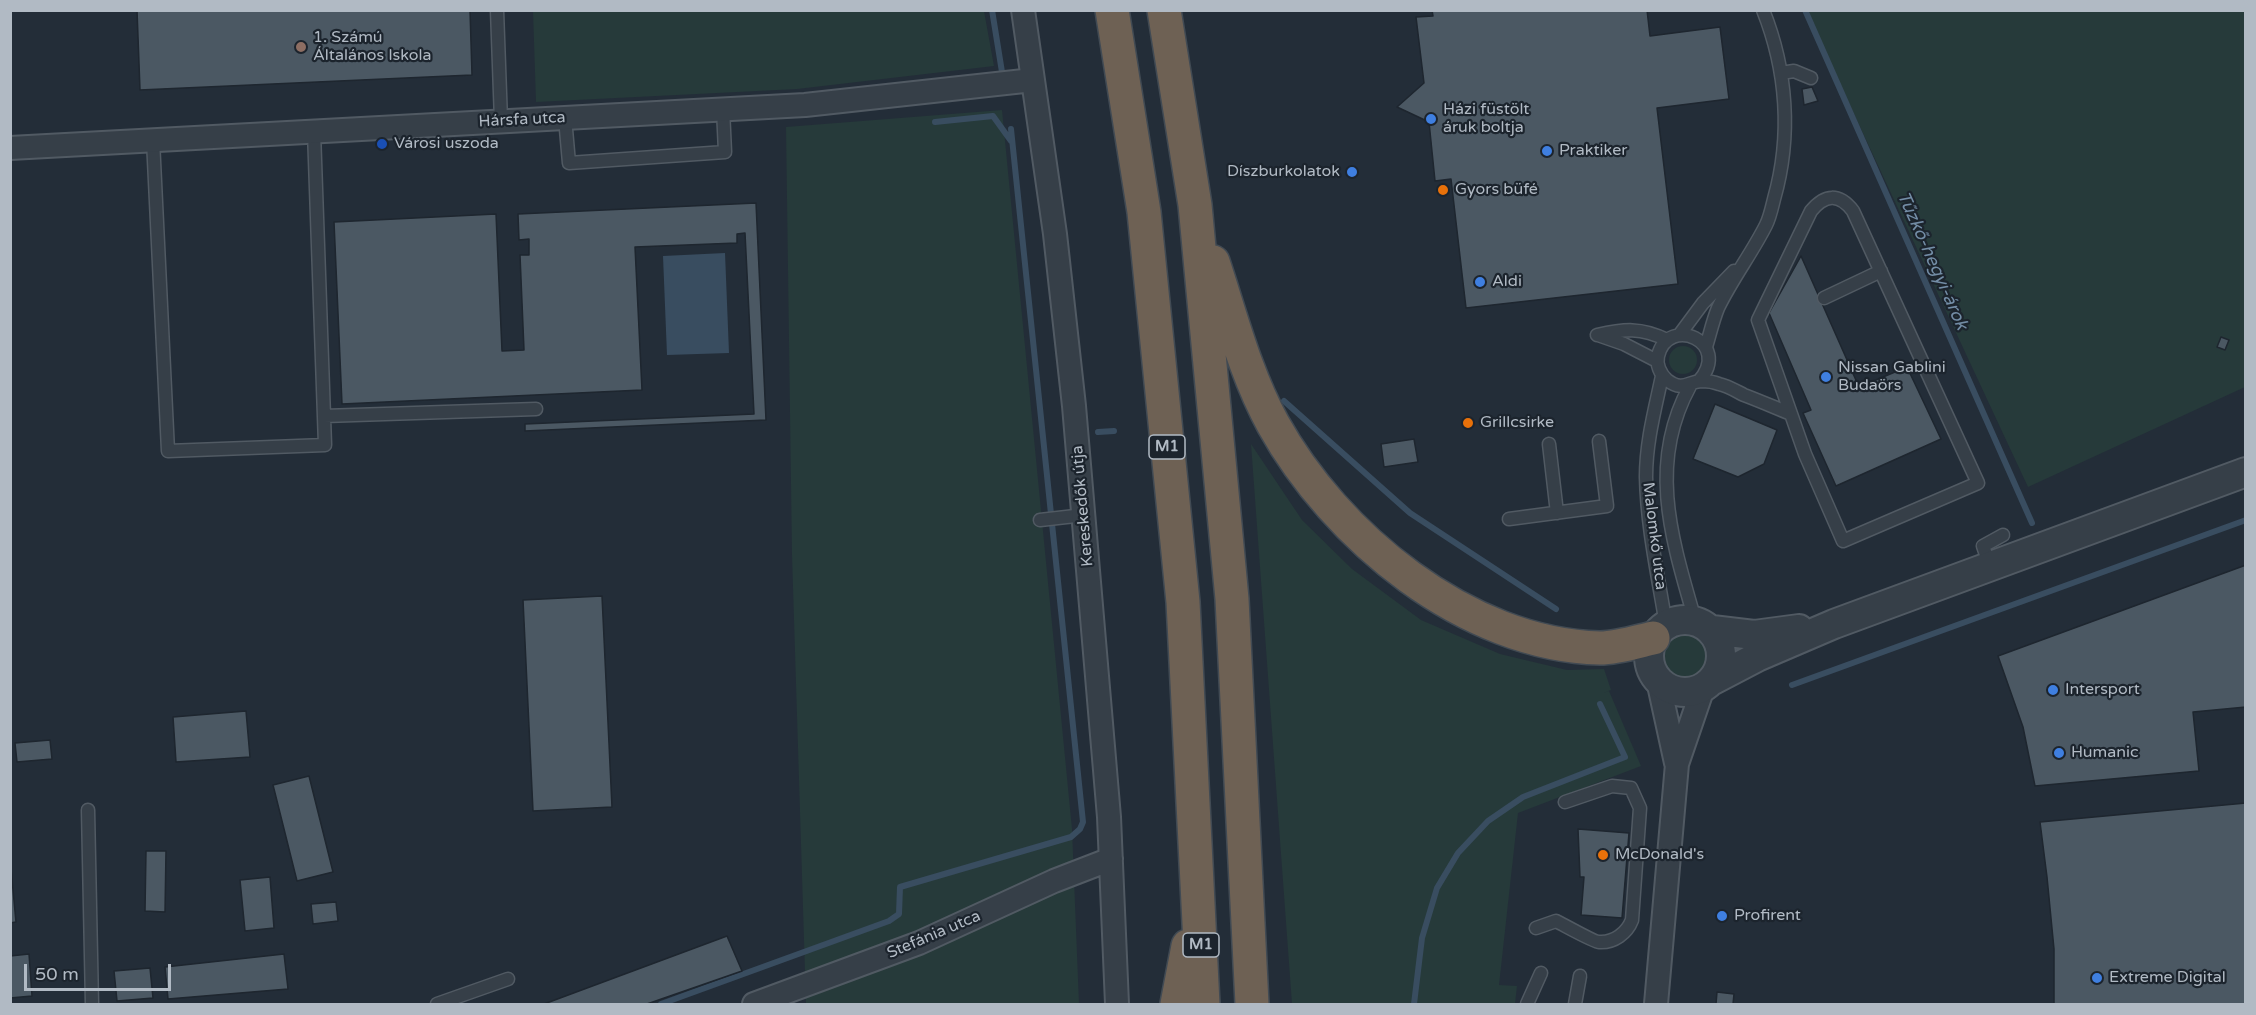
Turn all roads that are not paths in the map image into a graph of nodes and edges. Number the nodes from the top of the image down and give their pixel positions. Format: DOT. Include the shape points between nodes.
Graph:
graph roads {
  1 [pos="497,10"];
  2 [pos="1023,10"];
  3 [pos="1112,10"];
  4 [pos="1164,10"];
  5 [pos="1763,10"];
  6 [pos="1781,73"];
  7 [pos="1811,78"];
  8 [pos="1033,80"];
  9 [pos="723,109"];
  10 [pos="565,118"];
  11 [pos="501,121"];
  12 [pos="314,132"];
  13 [pos="153,140"];
  14 [pos="10,148"];
  15 [pos="1195,205"];
  16 [pos="1744,262"];
  17 [pos="1881,271"];
  18 [pos="1824,298"];
  19 [pos="1680,334"];
  20 [pos="1667,339"];
  21 [pos="1706,347"];
  22 [pos="1657,361"];
  23 [pos="1662,376"];
  24 [pos="1699,380"];
  25 [pos="536,409"];
  26 [pos="1791,414"];
  27 [pos="324,416"];
  28 [pos="1599,441"];
  29 [pos="1550,444"];
  30 [pos="2246,472"];
  31 [pos="1557,513"];
  32 [pos="1073,516"];
  33 [pos="1509,519"];
  34 [pos="1040,520"];
  35 [pos="2003,535"];
  36 [pos="1990,566"];
  37 [pos="1834,624"];
  38 [pos="1703,625"];
  39 [pos="1660,631"];
  40 [pos="1655,678"];
  41 [pos="1708,684"];
  42 [pos="1677,764"];
  43 [pos="1566,802"];
  44 [pos="88,810"];
  45 [pos="1111,859"];
  46 [pos="1199,885"];
  47 [pos="1536,928"];
  48 [pos="1541,973"];
  49 [pos="1580,975"];
  50 [pos="508,979"];
  51 [pos="92,1005"];
  52 [pos="437,1005"];
  53 [pos="754,1005"];
  54 [pos="1117,1005"];
  55 [pos="1177,1005"];
  56 [pos="1203,1005"];
  57 [pos="1252,1005"];
  58 [pos="1527,1005"];
  59 [pos="1575,1005"];
  60 [pos="1656,1005"];
  1 -- 11 [label="lane"];
  2 -- 8 [label="street, Kereskedők útja"];
  3 -- 46 [label="highway, M1" via="1144,212 1183,602"];
  4 -- 15 [label="highway"];
  5 -- 6 [label="lane"];
  6 -- 7 [label="lane" via="1794,71"];
  6 -- 16 [label="lane" via="1785,128 1780,179 1767,223"];
  8 -- 9 [label="street, Hársfa utca" via="805,105"];
  8 -- 32 [label="street, Kereskedők útja" via="1074,406"];
  9 -- 10 [label="street, Hársfa utca"];
  9 -- 10 [label="lane" via="725,152 569,162"];
  10 -- 11 [label="street, Hársfa utca"];
  11 -- 12 [label="street, Hársfa utca"];
  12 -- 13 [label="street, Hársfa utca"];
  12 -- 27 [label="lane"];
  13 -- 14 [label="street, Hársfa utca"];
  13 -- 27 [label="lane" via="168,451 325,445"];
  15 -- 39 [label="highway" via="1248,372 1272,423 1320,495 1368,544 1442,598 1512,630 1566,644 1603,648"];
  15 -- 57 [label="highway" via="1232,599"];
  16 -- 19 [label="lane" via="1703,303"];
  16 -- 21 [label="lane" via="1718,309"];
  17 -- 18 [label="lane"];
  17 -- 26 [label="lane" via="1847,203 1834,198 1819,202 1758,320"];
  17 -- 26 [label="lane" via="1978,483 1843,541"];
  19 -- 20 [label="lane"];
  19 -- 21 [label="lane" via="1695,337"];
  20 -- 22 [label="lane"];
  20 -- 22 [label="lane" via="1651,332 1623,329 1597,335"];
  21 -- 24 [label="lane" via="1710,360"];
  22 -- 23 [label="lane"];
  23 -- 24 [label="lane" via="1674,385"];
  23 -- 39 [label="lane, Malomkő utca" via="1649,437 1646,476"];
  24 -- 26 [label="lane" via="1720,384"];
  24 -- 38 [label="lane, Malomkő utca" via="1674,422 1666,491 1670,528"];
  25 -- 27 [label="lane"];
  28 -- 31 [label="lane" via="1607,507"];
  29 -- 31 [label="lane"];
  30 -- 36 [label="street"];
  31 -- 33 [label="lane"];
  32 -- 34 [label="lane"];
  32 -- 45 [label="street, Kereskedők útja"];
  35 -- 36 [label="lane" via="1983,546"];
  36 -- 37 [label="street"];
  37 -- 38 [label="street" via="1754,635"];
  37 -- 41 [label="street" via="1757,657"];
  38 -- 39 [label="street" via="1680,620"];
  38 -- 41 [label="street" via="1719,642 1722,655 1720,668"];
  39 -- 40 [label="street" via="1648,658"];
  40 -- 41 [label="street" via="1677,692 1691,693"];
  40 -- 42 [label="street"];
  41 -- 42 [label="street"];
  42 -- 60 [label="street"];
  43 -- 47 [label="lane" via="1612,786 1631,788 1640,808 1632,920 1629,929 1614,939 1597,943 1556,921"];
  44 -- 51 [label="lane"];
  45 -- 53 [label="street, Stefánia utca" via="919,943"];
  45 -- 54 [label="street, Kereskedők útja"];
  46 -- 55 [label="highway"];
  46 -- 56 [label="highway, M1"];
  48 -- 58 [label="lane"];
  49 -- 59 [label="lane"];
  50 -- 52 [label="lane"];
}
